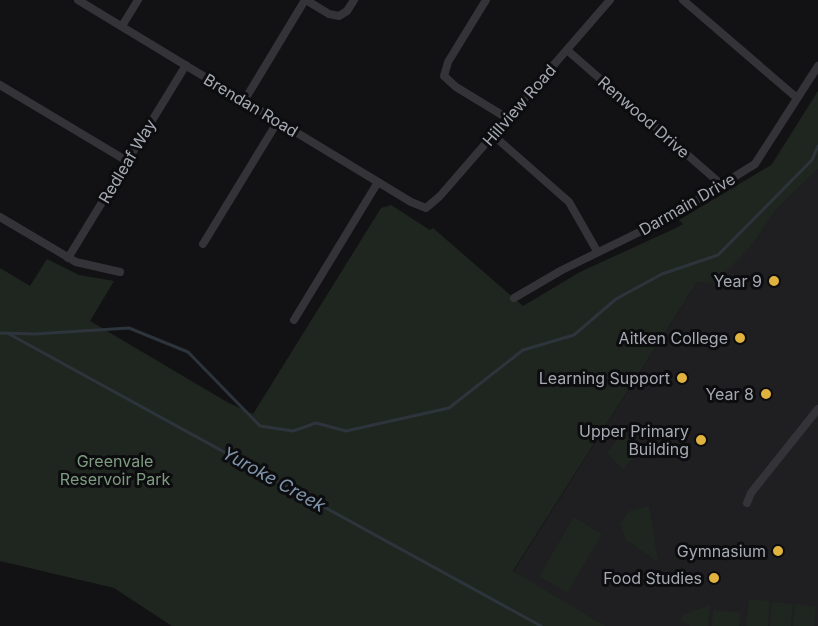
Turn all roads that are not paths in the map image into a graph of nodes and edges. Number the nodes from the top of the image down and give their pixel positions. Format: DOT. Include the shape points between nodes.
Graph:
graph roads {
  1 [pos="78,0"];
  2 [pos="138,0"];
  3 [pos="306,0"];
  4 [pos="354,0"];
  5 [pos="486,0"];
  6 [pos="610,0"];
  7 [pos="683,0"];
  8 [pos="122,26"];
  9 [pos="567,50"];
  10 [pos="186,65"];
  11 [pos="818,66"];
  12 [pos="0,85"];
  13 [pos="797,98"];
  14 [pos="244,101"];
  15 [pos="507,118"];
  16 [pos="278,122"];
  17 [pos="493,135"];
  18 [pos="127,160"];
  19 [pos="378,182"];
  20 [pos="722,185"];
  21 [pos="426,208"];
  22 [pos="0,217"];
  23 [pos="203,244"];
  24 [pos="597,251"];
  25 [pos="68,258"];
  26 [pos="120,272"];
  27 [pos="514,298"];
  28 [pos="294,320"];
  29 [pos="818,409"];
  30 [pos="747,503"];
  1 -- 8 [label="street, Brendan Road"];
  2 -- 8 [label="street"];
  3 -- 4 [label="street" via="339,16"];
  3 -- 14 [label="street"];
  5 -- 15 [label="street" via="443,73 448,81"];
  6 -- 9 [label="street, Hillview Road"];
  7 -- 13 [label="street"];
  8 -- 10 [label="street, Brendan Road"];
  9 -- 15 [label="street, Hillview Road"];
  9 -- 20 [label="street, Renwood Drive"];
  10 -- 14 [label="street, Brendan Road"];
  10 -- 18 [label="street, Redleaf Way"];
  11 -- 13 [label="street, Darmain Drive"];
  12 -- 18 [label="street"];
  13 -- 20 [label="street, Darmain Drive" via="756,164"];
  14 -- 16 [label="street, Brendan Road"];
  15 -- 17 [label="street, Hillview Road"];
  16 -- 19 [label="street, Brendan Road"];
  16 -- 23 [label="street"];
  17 -- 21 [label="street, Hillview Road"];
  17 -- 24 [label="street" via="569,202"];
  18 -- 25 [label="street, Redleaf Way"];
  19 -- 21 [label="street, Brendan Road"];
  19 -- 28 [label="street"];
  20 -- 24 [label="street, Darmain Drive" via="668,218"];
  22 -- 25 [label="street"];
  24 -- 27 [label="street, Darmain Drive"];
  25 -- 26 [label="street"];
  29 -- 30 [label="street"];
}
